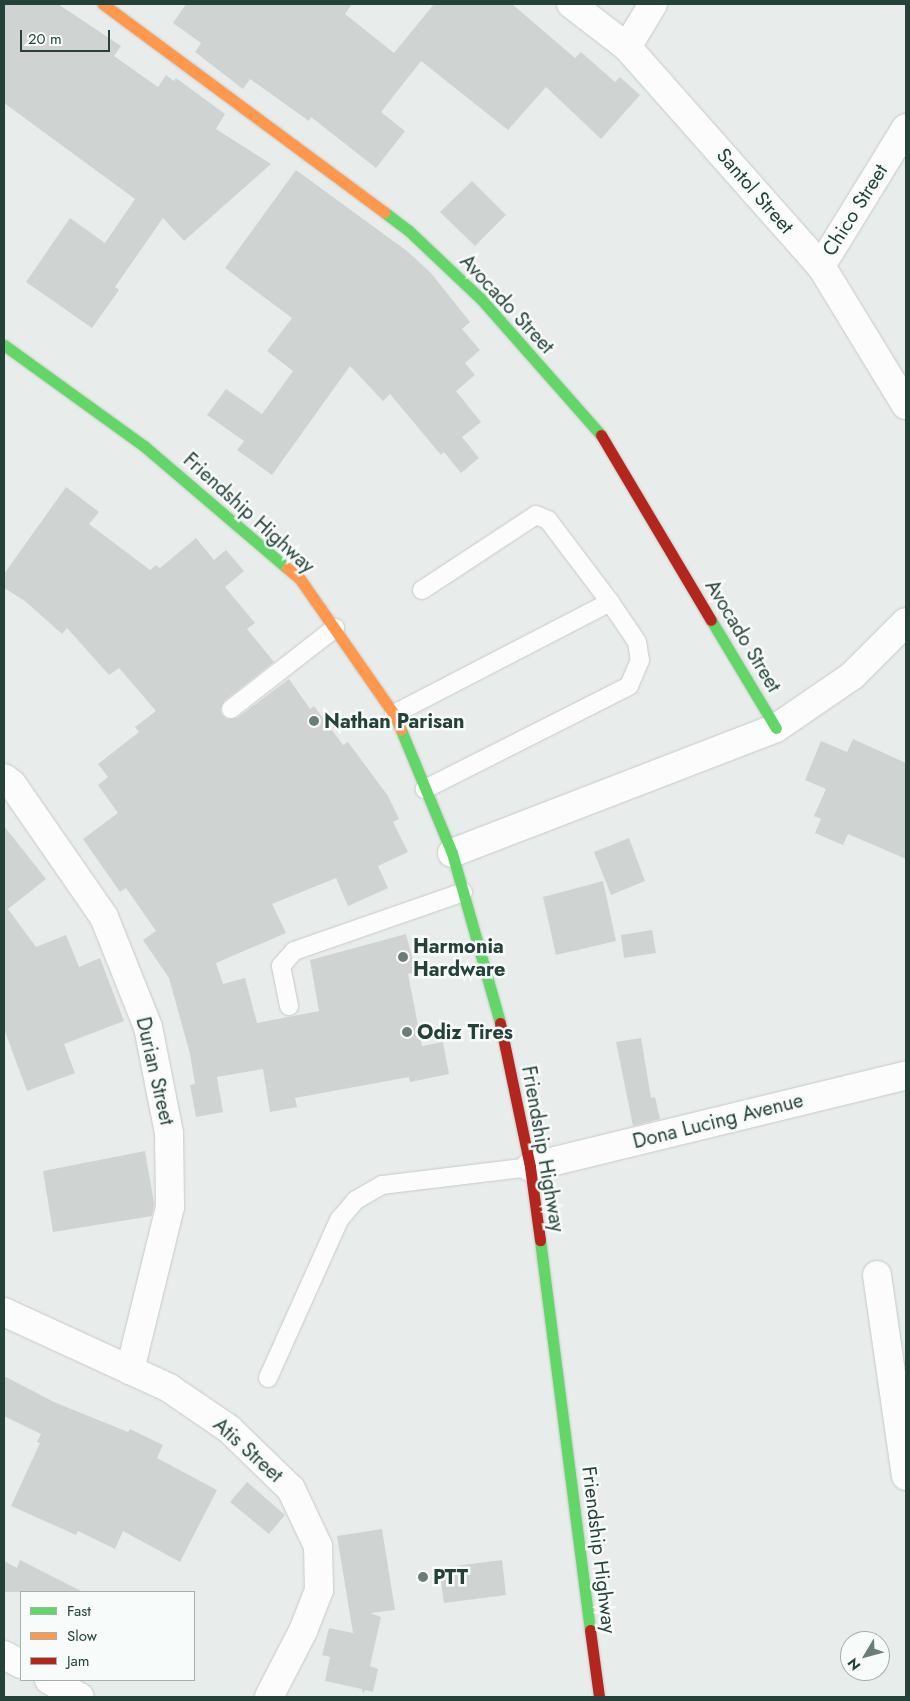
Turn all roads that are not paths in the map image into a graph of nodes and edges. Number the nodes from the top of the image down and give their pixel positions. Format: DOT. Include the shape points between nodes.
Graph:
graph roads {
  1 [pos="103,4"];
  2 [pos="571,4"];
  3 [pos="653,4"];
  4 [pos="627,47"];
  5 [pos="906,128"];
  6 [pos="821,266"];
  7 [pos="4,346"];
  8 [pos="906,405"];
  9 [pos="422,590"];
  10 [pos="610,602"];
  11 [pos="906,622"];
  12 [pos="335,628"];
  13 [pos="231,710"];
  14 [pos="394,714"];
  15 [pos="776,728"];
  16 [pos="4,778"];
  17 [pos="425,789"];
  18 [pos="452,853"];
  19 [pos="463,892"];
  20 [pos="289,1006"];
  21 [pos="906,1075"];
  22 [pos="530,1167"];
  23 [pos="877,1274"];
  24 [pos="4,1312"];
  25 [pos="130,1370"];
  26 [pos="268,1378"];
  27 [pos="906,1476"];
  28 [pos="4,1655"];
  29 [pos="20,1663"];
  30 [pos="51,1681"];
  31 [pos="80,1697"];
  32 [pos="269,1697"];
  33 [pos="599,1697"];
  1 -- 15 [label="main road, Avocado Street" via="408,230 482,299 598,431"];
  2 -- 4 [label="street, Santol Street"];
  3 -- 4 [label="street"];
  4 -- 6 [label="street, Santol Street"];
  5 -- 6 [label="street, Chico Street"];
  6 -- 8 [label="street, Santol Street"];
  7 -- 12 [label="main road, Friendship Highway" via="144,446 300,580"];
  9 -- 10 [label="lane" via="536,516 548,520"];
  10 -- 14 [label="lane"];
  10 -- 17 [label="lane" via="637,642 640,660 629,686"];
  11 -- 15 [label="street" via="852,676"];
  12 -- 13 [label="lane"];
  12 -- 14 [label="main road, Friendship Highway"];
  14 -- 17 [label="main road, Friendship Highway"];
  15 -- 18 [label="street"];
  16 -- 25 [label="street, Durian Street" via="12,784 104,917 148,1027 169,1133 170,1207"];
  17 -- 18 [label="main road, Friendship Highway"];
  18 -- 19 [label="main road, Friendship Highway"];
  19 -- 20 [label="lane" via="294,951 281,966"];
  19 -- 22 [label="main road, Friendship Highway" via="497,1006"];
  21 -- 22 [label="street, Dona Lucing Avenue"];
  22 -- 26 [label="lane" via="382,1185 356,1200 339,1220"];
  22 -- 33 [label="main road, Friendship Highway"];
  23 -- 27 [label="street"];
  24 -- 25 [label="street, Atis Street"];
  25 -- 32 [label="street, Atis Street" via="169,1388 229,1429 291,1489 318,1546 318,1590 303,1631"];
  28 -- 29 [label="street"];
  30 -- 31 [label="street"];
}
